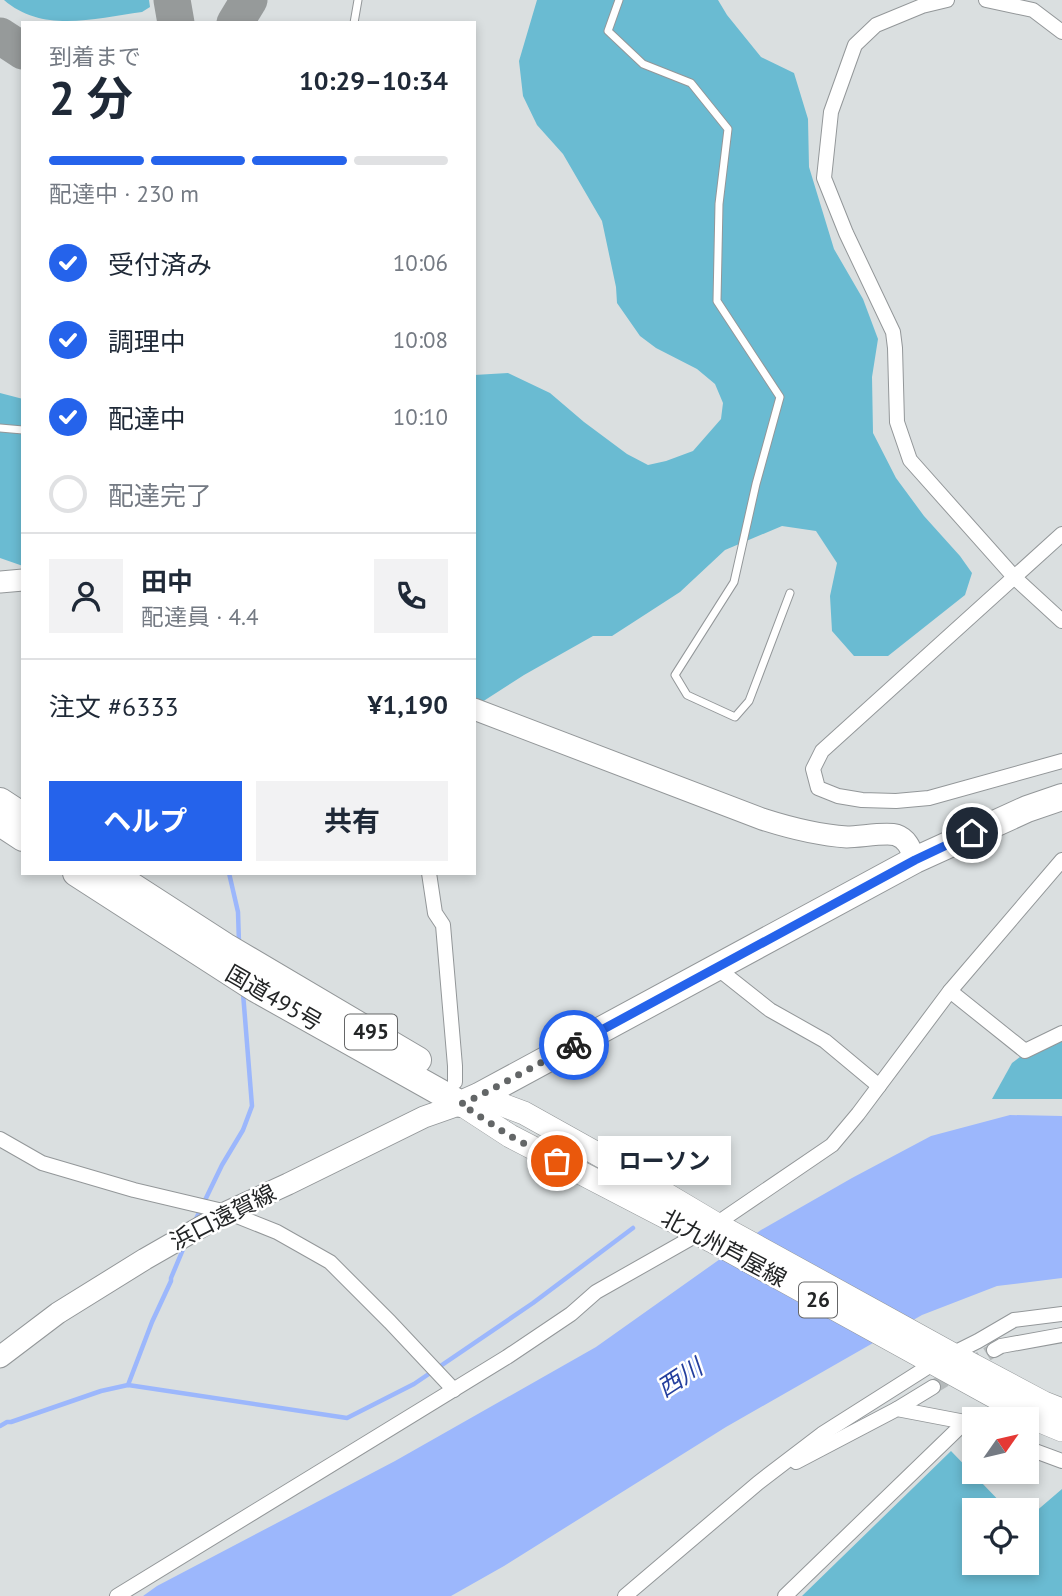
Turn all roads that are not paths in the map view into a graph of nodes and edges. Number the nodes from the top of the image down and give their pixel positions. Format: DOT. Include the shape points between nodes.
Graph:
graph roads {
  1 [pos="358,0"];
  2 [pos="619,0"];
  3 [pos="947,0"];
  4 [pos="986,0"];
  5 [pos="354,21"];
  6 [pos="1062,32"];
  7 [pos="0,428"];
  8 [pos="21,430"];
  9 [pos="1062,534"];
  10 [pos="1015,578"];
  11 [pos="21,580"];
  12 [pos="0,582"];
  13 [pos="790,593"];
  14 [pos="1062,621"];
  15 [pos="476,710"];
  16 [pos="1062,761"];
  17 [pos="1062,797"];
  18 [pos="0,801"];
  19 [pos="21,815"];
  20 [pos="0,824"];
  21 [pos="21,837"];
  22 [pos="915,860"];
  23 [pos="1062,860"];
  24 [pos="79,875"];
  25 [pos="115,875"];
  26 [pos="429,875"];
  27 [pos="221,956"];
  28 [pos="717,968"];
  29 [pos="950,991"];
  30 [pos="1062,1033"];
  31 [pos="879,1086"];
  32 [pos="465,1094"];
  33 [pos="0,1139"];
  34 [pos="227,1212"];
  35 [pos="714,1233"];
  36 [pos="1062,1314"];
  37 [pos="1062,1335"];
  38 [pos="994,1350"];
  39 [pos="938,1355"];
  40 [pos="0,1357"];
  41 [pos="933,1387"];
  42 [pos="454,1390"];
  43 [pos="897,1409"];
  44 [pos="1062,1410"];
  45 [pos="962,1422"];
  46 [pos="1062,1430"];
  47 [pos="962,1431"];
  48 [pos="1040,1453"];
  49 [pos="1062,1461"];
  50 [pos="758,1483"];
  51 [pos="117,1596"];
  52 [pos="625,1596"];
  53 [pos="785,1596"];
  1 -- 5 [label="lane"];
  2 -- 13 [label="lane" via="608,31 643,64 691,83 728,129 719,204 717,301 780,397 734,582 675,675 687,695 735,717 749,701"];
  3 -- 10 [label="street" via="876,25 855,46 831,112 824,178 893,332 897,422 910,460"];
  4 -- 6 [label="street" via="1033,10"];
  7 -- 8 [label="lane"];
  9 -- 10 [label="street"];
  10 -- 14 [label="street"];
  10 -- 16 [label="street" via="822,751 813,769 818,788 838,796 896,801 929,798"];
  11 -- 12 [label="main road"];
  15 -- 22 [label="main road" via="762,819 824,835 896,835 907,842"];
  17 -- 22 [label="highway" via="1027,808"];
  18 -- 19 [label="highway"];
  20 -- 21 [label="highway"];
  22 -- 28 [label="highway"];
  23 -- 29 [label="street"];
  24 -- 27 [label="highway, 国道495号 / 495"];
  25 -- 27 [label="highway, 国道495号 / 495"];
  26 -- 32 [label="street" via="435,913 443,925 455,1066"];
  27 -- 32 [label="highway, 国道495号 / 495"];
  28 -- 31 [label="street" via="770,1010 824,1041"];
  28 -- 32 [label="highway"];
  29 -- 30 [label="street" via="1025,1051"];
  29 -- 31 [label="street"];
  31 -- 35 [label="street" via="832,1144"];
  32 -- 34 [label="main road, 浜口遠賀線"];
  32 -- 35 [label="main road, 北九州芦屋線 / 26" via="524,1113 610,1161"];
  33 -- 34 [label="street" via="42,1163"];
  34 -- 40 [label="main road, 浜口遠賀線" via="58,1313"];
  34 -- 42 [label="street" via="330,1262"];
  35 -- 39 [label="main road, 北九州芦屋線 / 26"];
  35 -- 42 [label="street" via="596,1292 571,1314"];
  36 -- 39 [label="street" via="1014,1320 978,1341"];
  37 -- 38 [label="street"];
  39 -- 44 [label="main road, 北九州芦屋線 / 26"];
  39 -- 46 [label="main road, 北九州芦屋線 / 26" via="1033,1418"];
  39 -- 50 [label="street"];
  41 -- 43 [label="street"];
  42 -- 51 [label="street"];
  43 -- 45 [label="street"];
  43 -- 50 [label="street"];
  47 -- 53 [label="street"];
  48 -- 49 [label="street"];
  50 -- 52 [label="street"];
}
